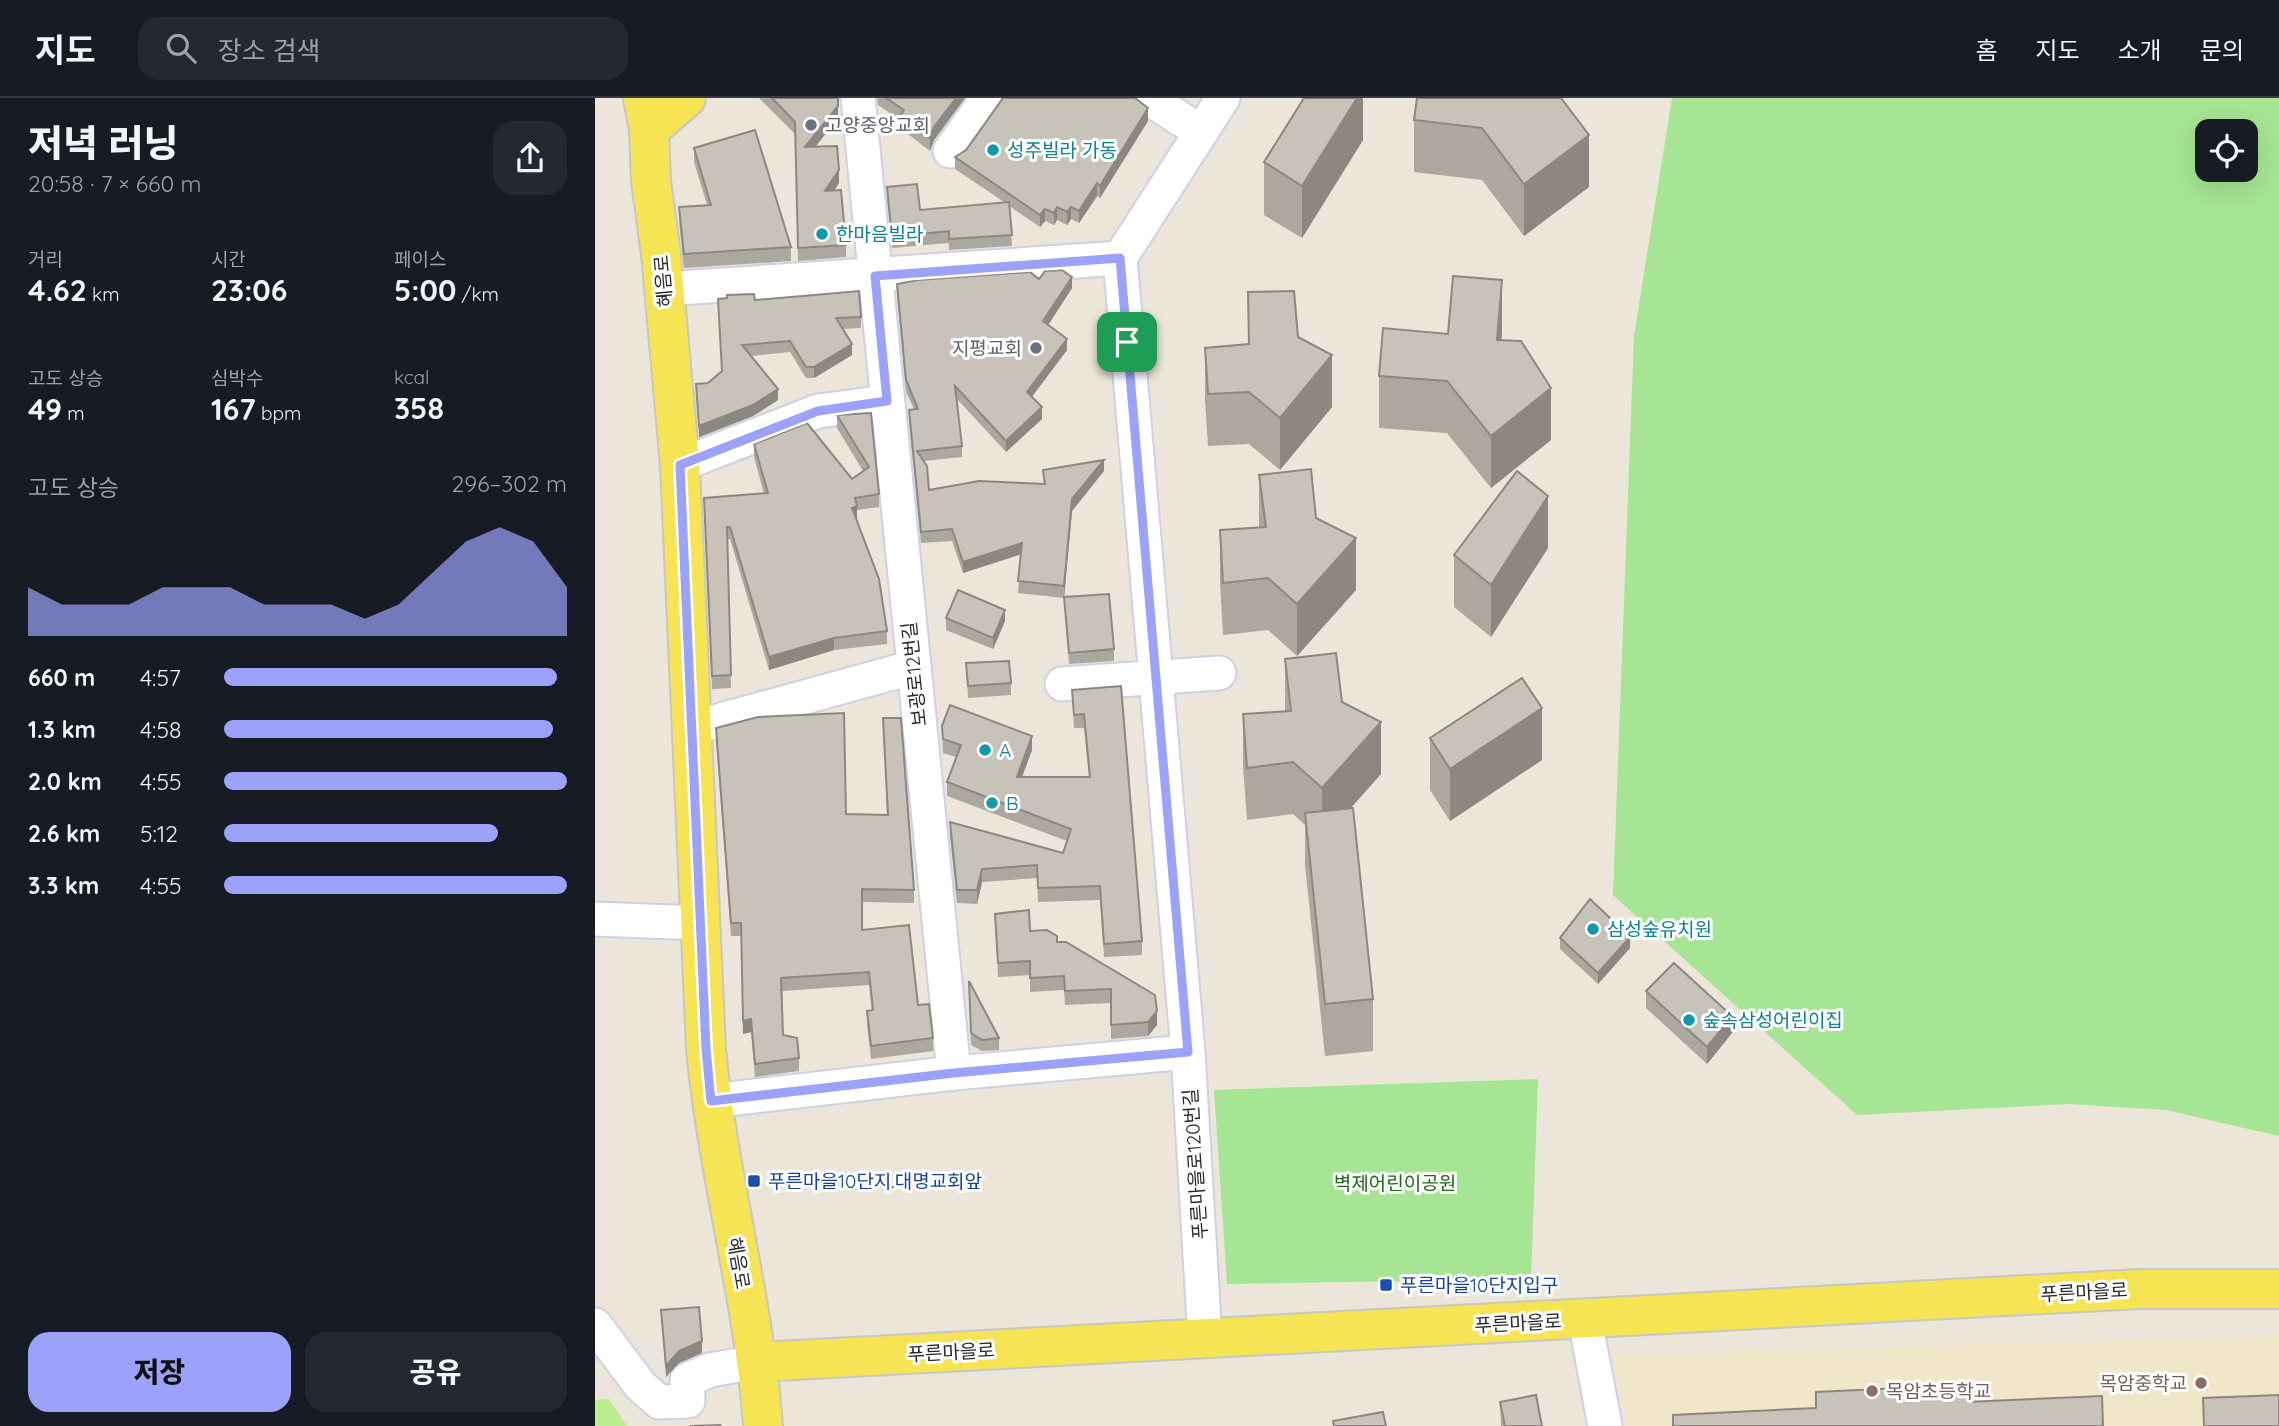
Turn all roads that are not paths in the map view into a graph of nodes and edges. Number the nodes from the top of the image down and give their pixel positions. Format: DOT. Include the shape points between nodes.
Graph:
graph roads {
  1 [pos="687,98"];
  2 [pos="858,98"];
  3 [pos="988,98"];
  4 [pos="1147,98"];
  5 [pos="1223,98"];
  6 [pos="646,114"];
  7 [pos="1201,132"];
  8 [pos="950,151"];
  9 [pos="1120,258"];
  10 [pos="875,276"];
  11 [pos="664,289"];
  12 [pos="887,401"];
  13 [pos="680,465"];
  14 [pos="914,667"];
  15 [pos="1219,673"];
  16 [pos="1156,677"];
  17 [pos="1062,684"];
  18 [pos="692,728"];
  19 [pos="595,919"];
  20 [pos="701,923"];
  21 [pos="1188,1052"];
  22 [pos="954,1073"];
  23 [pos="711,1101"];
  24 [pos="2279,1289"];
  25 [pos="1585,1320"];
  26 [pos="595,1325"];
  27 [pos="1206,1339"];
  28 [pos="756,1363"];
  29 [pos="763,1426"];
  30 [pos="1605,1426"];
  1 -- 6 [label="main road"];
  2 -- 10 [label="street, 보광로12번길"];
  3 -- 8 [label="street"];
  4 -- 7 [label="street"];
  5 -- 7 [label="street"];
  6 -- 11 [label="main road, 혜음로"];
  7 -- 9 [label="street"];
  9 -- 10 [label="street"];
  9 -- 16 [label="street, 푸른마을로120번길"];
  10 -- 11 [label="street"];
  10 -- 12 [label="street, 보광로12번길"];
  11 -- 13 [label="main road, 혜음로"];
  12 -- 13 [label="street" via="818,411"];
  12 -- 14 [label="street, 보광로12번길"];
  13 -- 18 [label="main road, 혜음로"];
  14 -- 18 [label="street"];
  14 -- 22 [label="street, 보광로12번길"];
  15 -- 16 [label="street"];
  16 -- 17 [label="street"];
  16 -- 21 [label="street, 푸른마을로120번길"];
  18 -- 20 [label="main road, 혜음로"];
  19 -- 20 [label="street"];
  20 -- 23 [label="main road, 혜음로"];
  21 -- 22 [label="street"];
  21 -- 27 [label="street, 푸른마을로120번길"];
  22 -- 23 [label="street"];
  23 -- 28 [label="main road, 혜음로"];
  24 -- 25 [label="main road, 푸른마을로" via="2140,1289"];
  25 -- 27 [label="main road, 푸른마을로"];
  25 -- 30 [label="street"];
  26 -- 28 [label="street" via="640,1385 659,1402 688,1401 687,1380 710,1370"];
  27 -- 28 [label="main road, 푸른마을로"];
  28 -- 29 [label="main road, 혜음로"];
}
